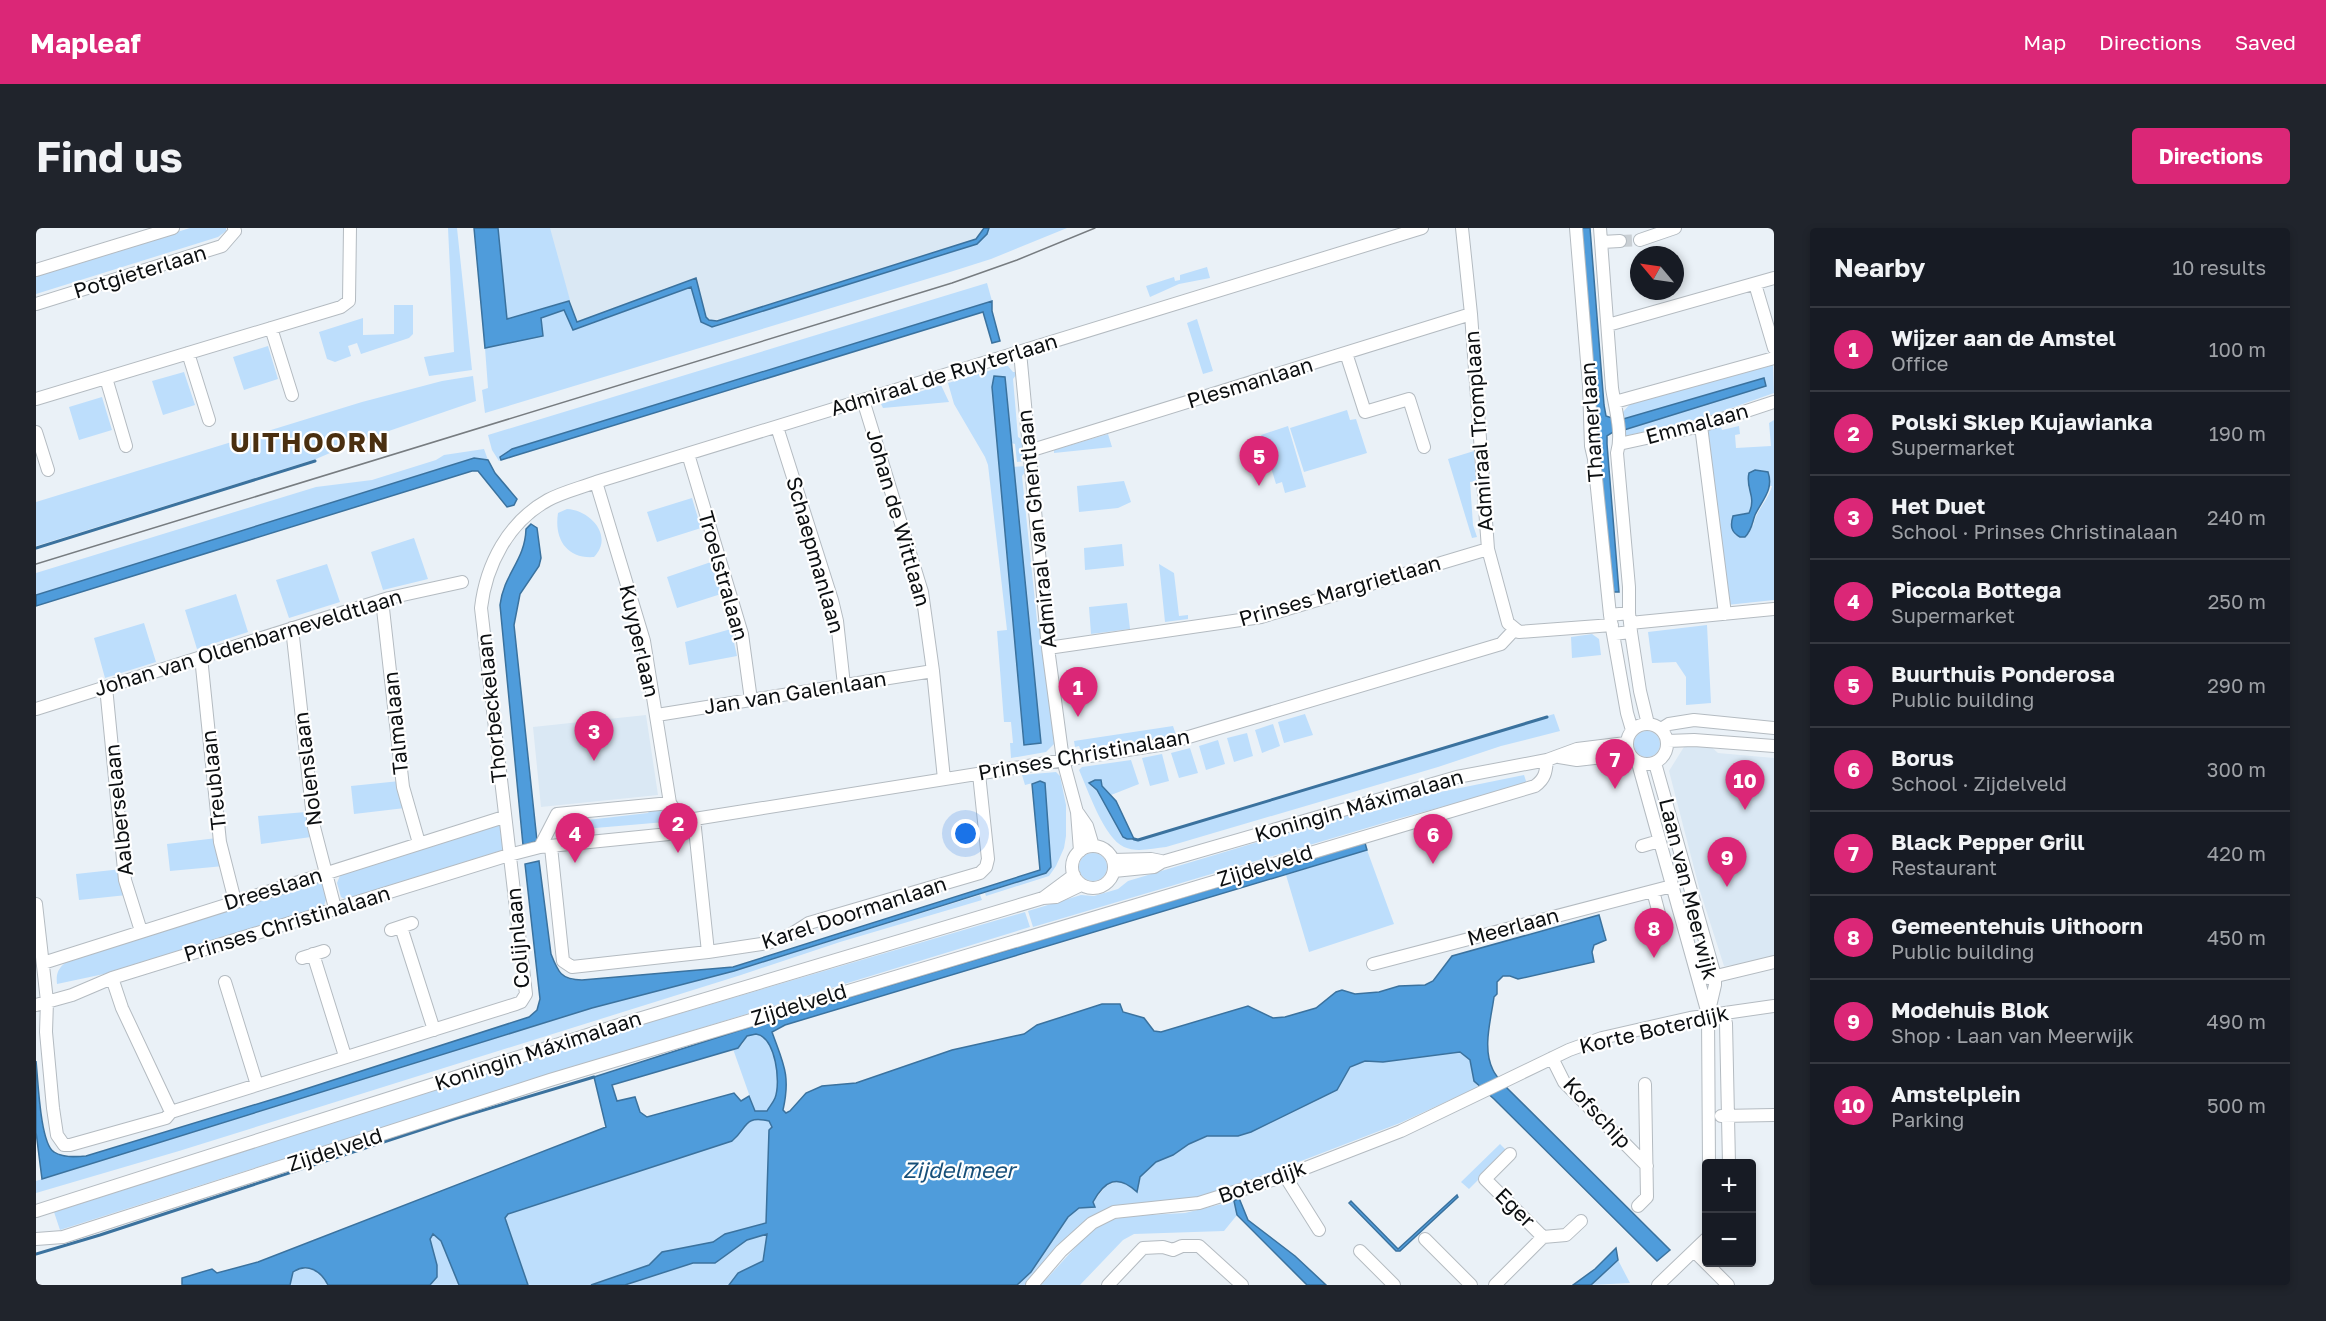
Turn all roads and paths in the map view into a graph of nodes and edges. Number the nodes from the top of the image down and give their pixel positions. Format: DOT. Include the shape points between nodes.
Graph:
graph roads {
  1 [pos="173,228"];
  2 [pos="234,228"];
  3 [pos="350,228"];
  4 [pos="1422,228"];
  5 [pos="1462,228"];
  6 [pos="1576,228"];
  7 [pos="1600,228"];
  8 [pos="1675,228"];
  9 [pos="1640,240"];
  10 [pos="1620,241"];
  11 [pos="1602,242"];
  12 [pos="36,270"];
  13 [pos="1774,278"];
  14 [pos="1755,284"];
  15 [pos="36,304"];
  16 [pos="1471,314"];
  17 [pos="1608,325"];
  18 [pos="271,328"];
  19 [pos="1774,348"];
  20 [pos="1020,352"];
  21 [pos="188,353"];
  22 [pos="1346,353"];
  23 [pos="1774,358"];
  24 [pos="106,378"];
  25 [pos="292,395"];
  26 [pos="36,399"];
  27 [pos="863,400"];
  28 [pos="1616,402"];
  29 [pos="1774,402"];
  30 [pos="209,420"];
  31 [pos="1701,426"];
  32 [pos="777,427"];
  33 [pos="36,432"];
  34 [pos="1619,444"];
  35 [pos="126,446"];
  36 [pos="1424,447"];
  37 [pos="1029,451"];
  38 [pos="688,454"];
  39 [pos="48,470"];
  40 [pos="596,482"];
  41 [pos="1488,549"];
  42 [pos="493,562"];
  43 [pos="462,582"];
  44 [pos="382,600"];
  45 [pos="1774,609"];
  46 [pos="1725,614"];
  47 [pos="1630,622"];
  48 [pos="1612,624"];
  49 [pos="292,628"];
  50 [pos="1515,629"];
  51 [pos="1048,648"];
  52 [pos="201,657"];
  53 [pos="933,671"];
  54 [pos="844,685"];
  55 [pos="106,687"];
  56 [pos="751,700"];
  57 [pos="36,709"];
  58 [pos="657,715"];
  59 [pos="1648,724"];
  60 [pos="1774,728"];
  61 [pos="1661,729"];
  62 [pos="1632,730"];
  63 [pos="1667,741"];
  64 [pos="1774,746"];
  65 [pos="1628,749"];
  66 [pos="1552,758"];
  67 [pos="1064,760"];
  68 [pos="1638,763"];
  69 [pos="1655,763"];
  70 [pos="980,774"];
  71 [pos="944,779"];
  72 [pos="670,802"];
  73 [pos="1077,812"];
  74 [pos="504,817"];
  75 [pos="688,820"];
  76 [pos="1659,841"];
  77 [pos="419,843"];
  78 [pos="1093,846"];
  79 [pos="1642,846"];
  80 [pos="546,847"];
  81 [pos="1080,851"];
  82 [pos="509,855"];
  83 [pos="1113,866"];
  84 [pos="326,873"];
  85 [pos="1077,880"];
  86 [pos="1672,886"];
  87 [pos="1653,891"];
  88 [pos="236,901"];
  89 [pos="36,904"];
  90 [pos="335,908"];
  91 [pos="1662,925"];
  92 [pos="402,926"];
  93 [pos="141,931"];
  94 [pos="708,952"];
  95 [pos="313,954"];
  96 [pos="1774,962"];
  97 [pos="43,963"];
  98 [pos="1373,964"];
  99 [pos="1715,976"];
  100 [pos="112,978"];
  101 [pos="1697,981"];
  102 [pos="224,982"];
  103 [pos="42,1003"];
  104 [pos="1774,1006"];
  105 [pos="1708,1015"];
  106 [pos="1726,1023"];
  107 [pos="434,1030"];
  108 [pos="41,1052"];
  109 [pos="345,1056"];
  110 [pos="1552,1058"];
  111 [pos="1504,1081"];
  112 [pos="1646,1084"];
  113 [pos="256,1085"];
  114 [pos="171,1112"];
  115 [pos="1774,1115"];
  116 [pos="1728,1116"];
  117 [pos="1709,1117"];
  118 [pos="1510,1154"];
  119 [pos="1709,1159"];
  120 [pos="1729,1159"];
  121 [pos="1647,1166"];
  122 [pos="1285,1176"];
  123 [pos="1638,1206"];
  124 [pos="36,1211"];
  125 [pos="1581,1221"];
  126 [pos="1318,1230"];
  127 [pos="1543,1237"];
  128 [pos="36,1239"];
  129 [pos="1425,1239"];
  130 [pos="1702,1244"];
  131 [pos="1360,1251"];
  132 [pos="1695,1252"];
  133 [pos="1032,1285"];
  134 [pos="1108,1285"];
  135 [pos="1242,1285"];
  136 [pos="1394,1285"];
  137 [pos="1470,1285"];
  138 [pos="1495,1285"];
  139 [pos="1658,1285"];
  140 [pos="1728,1285"];
  1 -- 12 [label="street, Potgieterlaan"];
  2 -- 15 [label="street, Potgieterlaan" via="222,246"];
  3 -- 18 [label="street" via="349,301 341,307"];
  4 -- 20 [label="street, Admiraal de Ruyterlaan"];
  5 -- 16 [label="street, Admiraal Tromplaan"];
  6 -- 48 [label="street, Thamerlaan" via="1591,446"];
  7 -- 11 [label="street"];
  8 -- 9 [label="street"];
  10 -- 11 [label="street"];
  11 -- 17 [label="street"];
  13 -- 14 [label="street"];
  14 -- 17 [label="street"];
  14 -- 19 [label="street"];
  16 -- 22 [label="street, Plesmanlaan"];
  16 -- 41 [label="street, Admiraal Tromplaan"];
  17 -- 28 [label="street"];
  18 -- 21 [label="street"];
  18 -- 25 [label="street"];
  20 -- 27 [label="street, Admiraal de Ruyterlaan"];
  20 -- 37 [label="street, Admiraal van Ghentlaan"];
  21 -- 24 [label="street"];
  21 -- 30 [label="street"];
  22 -- 36 [label="street" via="1365,412 1409,399"];
  22 -- 37 [label="street, Plesmanlaan"];
  23 -- 28 [label="street"];
  24 -- 26 [label="street"];
  24 -- 35 [label="street"];
  27 -- 32 [label="street, Admiraal de Ruyterlaan"];
  27 -- 53 [label="street, Johan de Wittlaan" via="919,579"];
  28 -- 34 [label="street"];
  29 -- 31 [label="street, Emmalaan"];
  31 -- 34 [label="street, Emmalaan"];
  31 -- 46 [label="street"];
  32 -- 38 [label="street, Admiraal de Ruyterlaan"];
  32 -- 54 [label="street, Schaepmanlaan" via="832,600"];
  33 -- 39 [label="street"];
  34 -- 47 [label="street"];
  37 -- 51 [label="street, Admiraal van Ghentlaan"];
  38 -- 40 [label="street, Admiraal de Ruyterlaan"];
  38 -- 56 [label="street, Troelstralaan" via="742,634"];
  40 -- 42 [label="street, Admiraal de Ruyterlaan" via="558,495 534,510 516,525"];
  40 -- 58 [label="street, Kuyperlaan" via="644,641"];
  41 -- 50 [label="street, Admiraal Tromplaan" via="1508,623"];
  41 -- 51 [label="street, Prinses Margrietlaan" via="1261,617"];
  42 -- 74 [label="street, Thorbeckelaan" via="481,608"];
  43 -- 44 [label="street, Johan van Oldenbarneveldtlaan"];
  44 -- 49 [label="street, Johan van Oldenbarneveldtlaan"];
  44 -- 77 [label="street, Talmalaan" via="403,787"];
  45 -- 46 [label="street"];
  46 -- 47 [label="street"];
  47 -- 48 [label="street"];
  47 -- 48 [label="street"];
  47 -- 59 [label="street"];
  48 -- 50 [label="street" via="1534,632"];
  48 -- 62 [label="street, Thamerlaan"];
  49 -- 52 [label="street, Johan van Oldenbarneveldtlaan"];
  49 -- 84 [label="street, Nolenslaan" via="314,827"];
  50 -- 67 [label="street, Prinses Christinalaan" via="1502,644 1181,740"];
  51 -- 67 [label="street, Admiraal van Ghentlaan"];
  52 -- 55 [label="street, Johan van Oldenbarneveldtlaan"];
  52 -- 88 [label="street, Treublaan" via="220,842"];
  53 -- 54 [label="street, Jan van Galenlaan"];
  53 -- 71 [label="street, Johan de Wittlaan"];
  54 -- 56 [label="street, Jan van Galenlaan"];
  55 -- 57 [label="street, Johan van Oldenbarneveldtlaan"];
  55 -- 93 [label="street, Aalberselaan" via="125,880"];
  56 -- 58 [label="street, Jan van Galenlaan"];
  58 -- 72 [label="street, Kuyperlaan"];
  59 -- 61 [label="street"];
  59 -- 62 [label="street"];
  60 -- 61 [label="street" via="1694,720"];
  61 -- 63 [label="street"];
  62 -- 65 [label="street"];
  63 -- 64 [label="street"];
  63 -- 69 [label="street" via="1664,755"];
  65 -- 66 [label="street, Koningin Máximalaan" via="1577,760"];
  65 -- 68 [label="street"];
  66 -- 83 [label="street, Koningin Máximalaan" via="1457,777 1154,867"];
  66 -- 128 [label="street, Zijdelveld" via="1543,780 1535,786 550,1080 63,1237"];
  67 -- 70 [label="street, Prinses Christinalaan"];
  67 -- 73 [label="street, Admiraal van Ghentlaan"];
  68 -- 69 [label="street"];
  68 -- 76 [label="street, Laan van Meerwijk"];
  69 -- 99 [label="street, Laan van Meerwijk"];
  70 -- 71 [label="street, Prinses Christinalaan"];
  70 -- 94 [label="street, Karel Doormanlaan" via="988,858 980,873 809,923 768,943"];
  71 -- 75 [label="street, Prinses Christinalaan"];
  72 -- 75 [label="street"];
  72 -- 80 [label="street" via="557,814"];
  73 -- 78 [label="street, Admiraal van Ghentlaan" via="1087,826"];
  73 -- 81 [label="street, Admiraal van Ghentlaan"];
  74 -- 77 [label="street, Dreeslaan"];
  74 -- 82 [label="street, Thorbeckelaan"];
  75 -- 80 [label="street, Prinses Christinalaan" via="669,834"];
  75 -- 94 [label="street"];
  76 -- 79 [label="street, Laan van Meerwijk"];
  76 -- 86 [label="street, Laan van Meerwijk"];
  77 -- 84 [label="street, Dreeslaan"];
  78 -- 81 [label="street"];
  78 -- 83 [label="street" via="1105,850"];
  80 -- 82 [label="street, Prinses Christinalaan"];
  80 -- 94 [label="street, Karel Doormanlaan" via="562,961 572,967"];
  81 -- 85 [label="street" via="1074,859"];
  82 -- 90 [label="street, Prinses Christinalaan"];
  82 -- 107 [label="street, Colijnlaan" via="526,994 516,1004"];
  83 -- 85 [label="street" via="1109,881 1101,887 1091,888"];
  84 -- 88 [label="street, Dreeslaan"];
  84 -- 90 [label="street, Nolenslaan"];
  85 -- 124 [label="street, Koningin Máximalaan" via="1056,897 625,1023"];
  86 -- 87 [label="street, Laan van Meerwijk"];
  86 -- 101 [label="street, Laan van Meerwijk"];
  87 -- 91 [label="street, Laan van Meerwijk"];
  87 -- 98 [label="street, Meerlaan"];
  88 -- 93 [label="street, Dreeslaan"];
  89 -- 97 [label="street, Colijnlaan"];
  90 -- 100 [label="street, Prinses Christinalaan"];
  92 -- 107 [label="street"];
  93 -- 97 [label="street, Dreeslaan"];
  95 -- 109 [label="street"];
  96 -- 99 [label="street"];
  97 -- 103 [label="street, Colijnlaan"];
  99 -- 101 [label="street"];
  99 -- 105 [label="street, Laan van Meerwijk"];
  100 -- 103 [label="street, Prinses Christinalaan"];
  100 -- 114 [label="street"];
  101 -- 105 [label="street, Laan van Meerwijk"];
  102 -- 113 [label="street"];
  103 -- 108 [label="street, Colijnlaan"];
  104 -- 105 [label="street, Korte Boterdijk"];
  105 -- 110 [label="street, Korte Boterdijk" via="1602,1038"];
  105 -- 117 [label="street, Laan van Meerwijk"];
  106 -- 116 [label="street"];
  107 -- 109 [label="street, Colijnlaan"];
  108 -- 114 [label="street, Colijnlaan" via="51,1136 59,1141 70,1145 166,1118"];
  109 -- 113 [label="street, Colijnlaan"];
  110 -- 111 [label="street, Korte Boterdijk"];
  110 -- 121 [label="street, Kofschip" via="1564,1082"];
  111 -- 122 [label="street, Boterdijk" via="1401,1131"];
  112 -- 121 [label="street, Kofschip"];
  113 -- 114 [label="street, Colijnlaan"];
  115 -- 116 [label="street"];
  116 -- 117 [label="street"];
  116 -- 120 [label="street"];
  117 -- 119 [label="street, Laan van Meerwijk"];
  118 -- 127 [label="street, Eger" via="1485,1179"];
  121 -- 123 [label="street, Kofschip" via="1647,1197"];
  122 -- 126 [label="street"];
  122 -- 133 [label="street, Boterdijk" via="1199,1203 1113,1212 1092,1223"];
  125 -- 127 [label="street, Eger" via="1566,1235"];
  127 -- 138 [label="street, Eger"];
  129 -- 137 [label="street"];
  130 -- 132 [label="street"];
  131 -- 136 [label="street"];
  132 -- 139 [label="street"];
  132 -- 140 [label="street"];
  134 -- 135 [label="street" via="1143,1248 1173,1250 1199,1246"];
}
